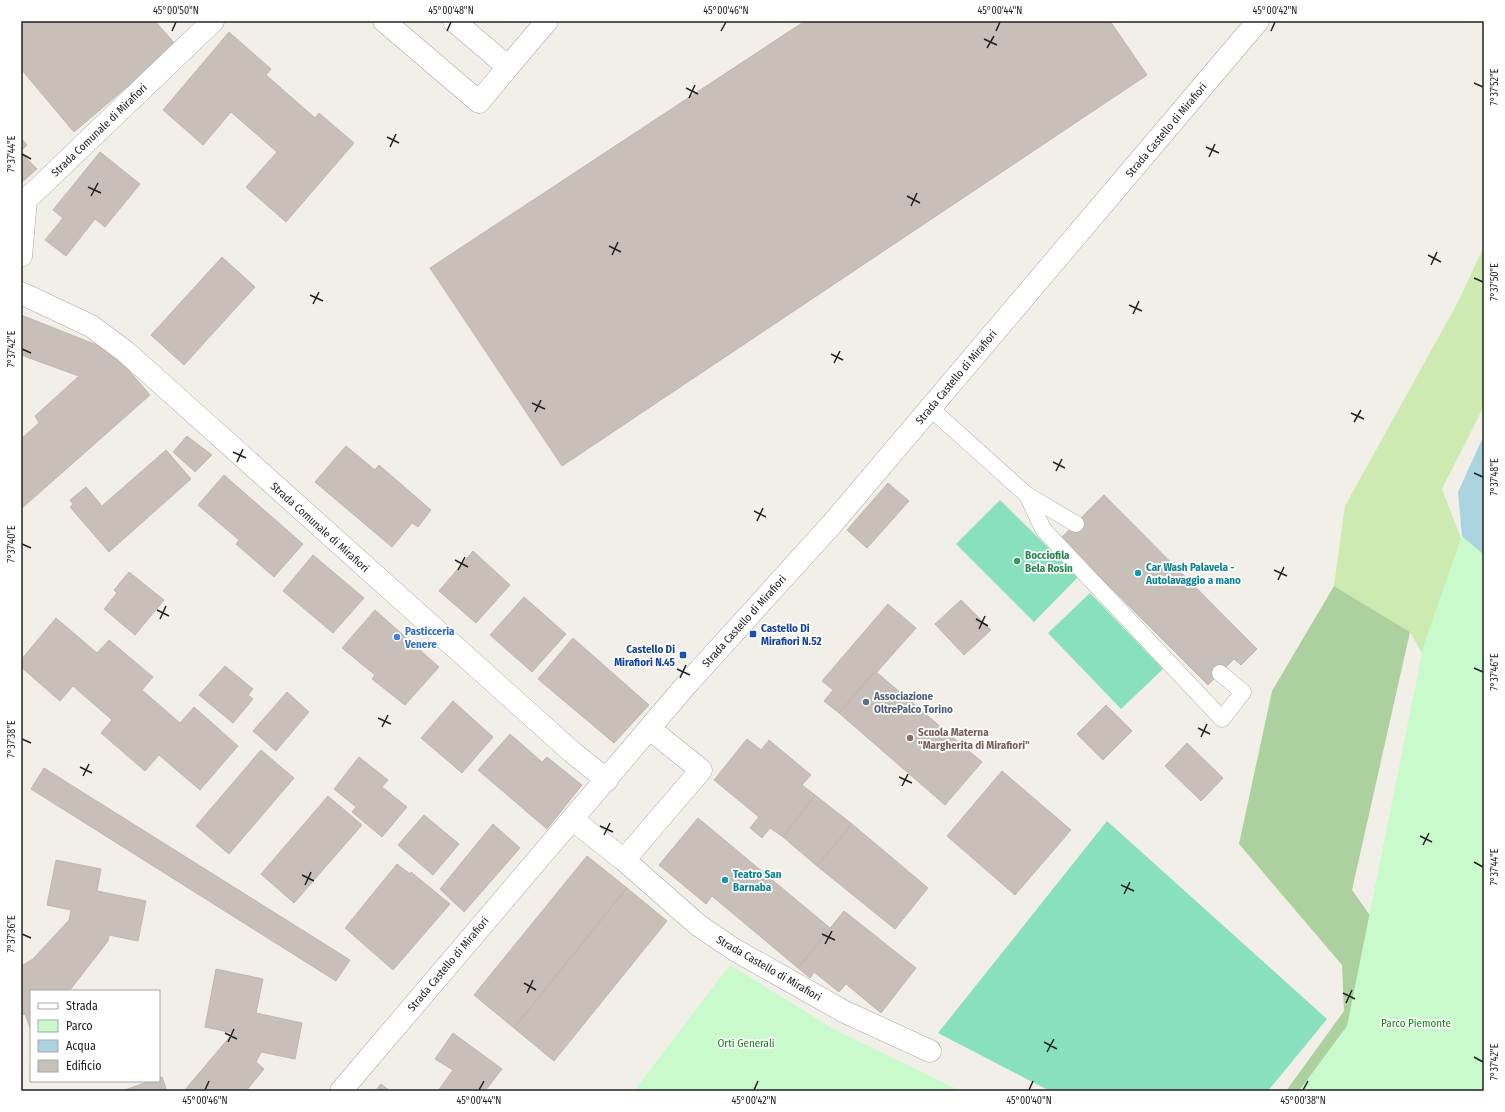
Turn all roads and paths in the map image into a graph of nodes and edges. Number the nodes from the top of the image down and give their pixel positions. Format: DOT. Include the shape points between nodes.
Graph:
graph roads {
  1 [pos="213,21"];
  2 [pos="384,21"];
  3 [pos="454,21"];
  4 [pos="547,21"];
  5 [pos="1258,21"];
  6 [pos="508,67"];
  7 [pos="21,256"];
  8 [pos="21,293"];
  9 [pos="930,408"];
  10 [pos="1027,495"];
  11 [pos="1076,524"];
  12 [pos="1220,673"];
  13 [pos="650,729"];
  14 [pos="607,780"];
  15 [pos="572,819"];
  16 [pos="624,860"];
  17 [pos="930,1052"];
  18 [pos="341,1091"];
  1 -- 7 [label="street, Strada Comunale di Mirafiori" via="26,200"];
  2 -- 6 [label="street" via="479,102"];
  3 -- 6 [label="street"];
  4 -- 6 [label="street"];
  5 -- 9 [label="street, Strada Castello di Mirafiori"];
  8 -- 14 [label="street, Strada Comunale di Mirafiori" via="91,326 126,352 572,752"];
  9 -- 10 [label="lane"];
  9 -- 13 [label="street, Strada Castello di Mirafiori" via="832,524 687,684"];
  10 -- 11 [label="lane"];
  10 -- 12 [label="lane" via="1043,529 1222,719 1243,692"];
  13 -- 14 [label="street, Strada Castello di Mirafiori"];
  13 -- 16 [label="street" via="701,770"];
  14 -- 15 [label="street, Strada Castello di Mirafiori"];
  15 -- 16 [label="street, Strada Castello di Mirafiori"];
  15 -- 18 [label="street, Strada Castello di Mirafiori"];
  16 -- 17 [label="street, Strada Castello di Mirafiori" via="698,925 736,950 845,1012"];
}
